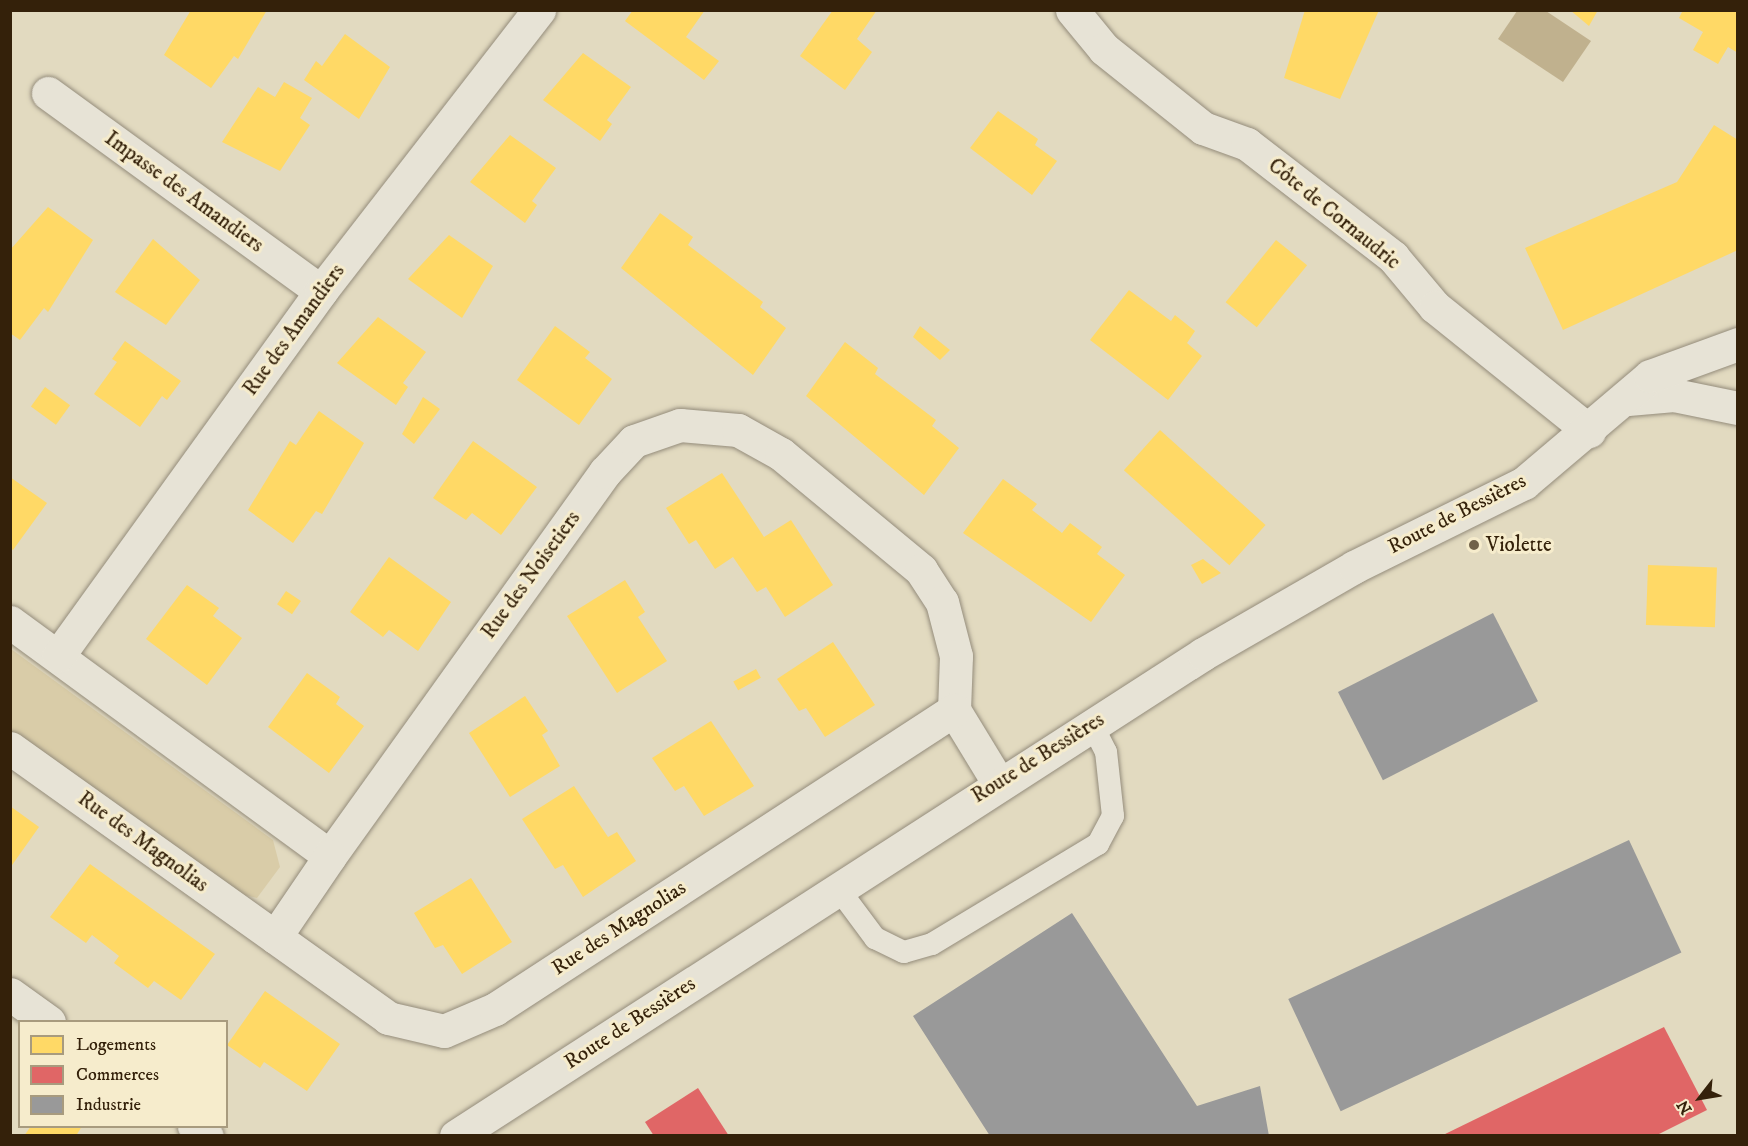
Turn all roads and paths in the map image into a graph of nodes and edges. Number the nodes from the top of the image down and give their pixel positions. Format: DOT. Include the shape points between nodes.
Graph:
graph roads {
  1 [pos="539,10"];
  2 [pos="1072,10"];
  3 [pos="48,93"];
  4 [pos="321,291"];
  5 [pos="1737,344"];
  6 [pos="1628,399"];
  7 [pos="1737,408"];
  8 [pos="1589,431"];
  9 [pos="10,622"];
  10 [pos="58,656"];
  11 [pos="954,710"];
  12 [pos="1092,723"];
  13 [pos="10,748"];
  14 [pos="998,782"];
  15 [pos="330,856"];
  16 [pos="837,888"];
  17 [pos="274,937"];
  18 [pos="10,994"];
  19 [pos="46,1020"];
  20 [pos="456,1136"];
  1 -- 4 [label="street, Rue des Amandiers"];
  2 -- 8 [label="street, Côte de Cornaudric" via="1104,49 1203,129 1247,144 1393,257 1436,306"];
  3 -- 4 [label="street, Impasse des Amandiers"];
  4 -- 10 [label="street, Rue des Amandiers"];
  5 -- 6 [label="street, Route de Bessières" via="1673,364 1650,376"];
  6 -- 7 [label="street" via="1674,395"];
  6 -- 8 [label="street, Route de Bessières"];
  8 -- 12 [label="street, Route de Bessières" via="1524,483 1354,567"];
  9 -- 10 [label="street"];
  10 -- 15 [label="street"];
  11 -- 14 [label="street"];
  11 -- 15 [label="street, Rue des Noisetiers" via="956,656 942,602 921,570 781,454 738,430 680,425 634,441 605,472"];
  11 -- 17 [label="street, Rue des Magnolias" via="495,1009 444,1031 388,1018"];
  12 -- 14 [label="street, Route de Bessières"];
  12 -- 16 [label="lane" via="1106,752 1113,816 1098,844 932,944 904,951 875,938"];
  13 -- 17 [label="street, Rue des Magnolias"];
  14 -- 16 [label="street, Route de Bessières"];
  15 -- 17 [label="street"];
  16 -- 20 [label="street, Route de Bessières"];
  18 -- 19 [label="street"];
}
